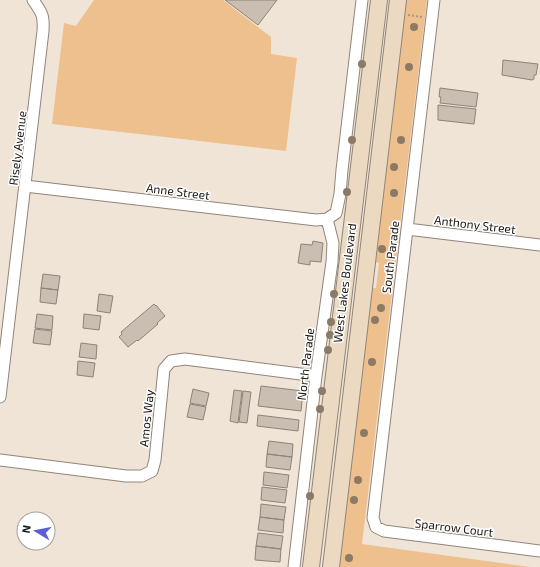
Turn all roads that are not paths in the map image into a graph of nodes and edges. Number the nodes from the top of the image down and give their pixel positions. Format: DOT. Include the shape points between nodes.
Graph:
graph roads {
  1 [pos="33,0"];
  2 [pos="362,0"];
  3 [pos="379,0"];
  4 [pos="434,0"];
  5 [pos="400,7"];
  6 [pos="359,158"];
  7 [pos="342,170"];
  8 [pos="25,186"];
  9 [pos="327,219"];
  10 [pos="407,229"];
  11 [pos="540,245"];
  12 [pos="5,317"];
  13 [pos="316,376"];
  14 [pos="0,397"];
  15 [pos="0,460"];
  16 [pos="373,518"];
  17 [pos="540,551"];
  18 [pos="294,567"];
  19 [pos="311,567"];
  20 [pos="331,567"];
  1 -- 8 [label="street, Risely Avenue" via="42,13 44,27"];
  2 -- 7 [label="street"];
  3 -- 6 [label="main road, West Lakes Boulevard"];
  4 -- 10 [label="street, South Parade"];
  5 -- 20 [label="main road, West Lakes Boulevard"];
  6 -- 7 [label="street"];
  6 -- 19 [label="main road, West Lakes Boulevard"];
  7 -- 9 [label="street" via="336,213"];
  8 -- 9 [label="street, Anne Street" via="316,220"];
  8 -- 12 [label="street, Risely Avenue"];
  9 -- 13 [label="street, North Parade" via="333,243 332,262"];
  10 -- 11 [label="street, Anthony Street"];
  10 -- 16 [label="street, South Parade"];
  12 -- 14 [label="street, Risely Avenue"];
  13 -- 15 [label="street, Amos Way" via="185,359 171,361 164,369 152,471 142,476"];
  13 -- 18 [label="street, North Parade"];
  16 -- 17 [label="street, Sparrow Court" via="376,527 384,531"];
}
